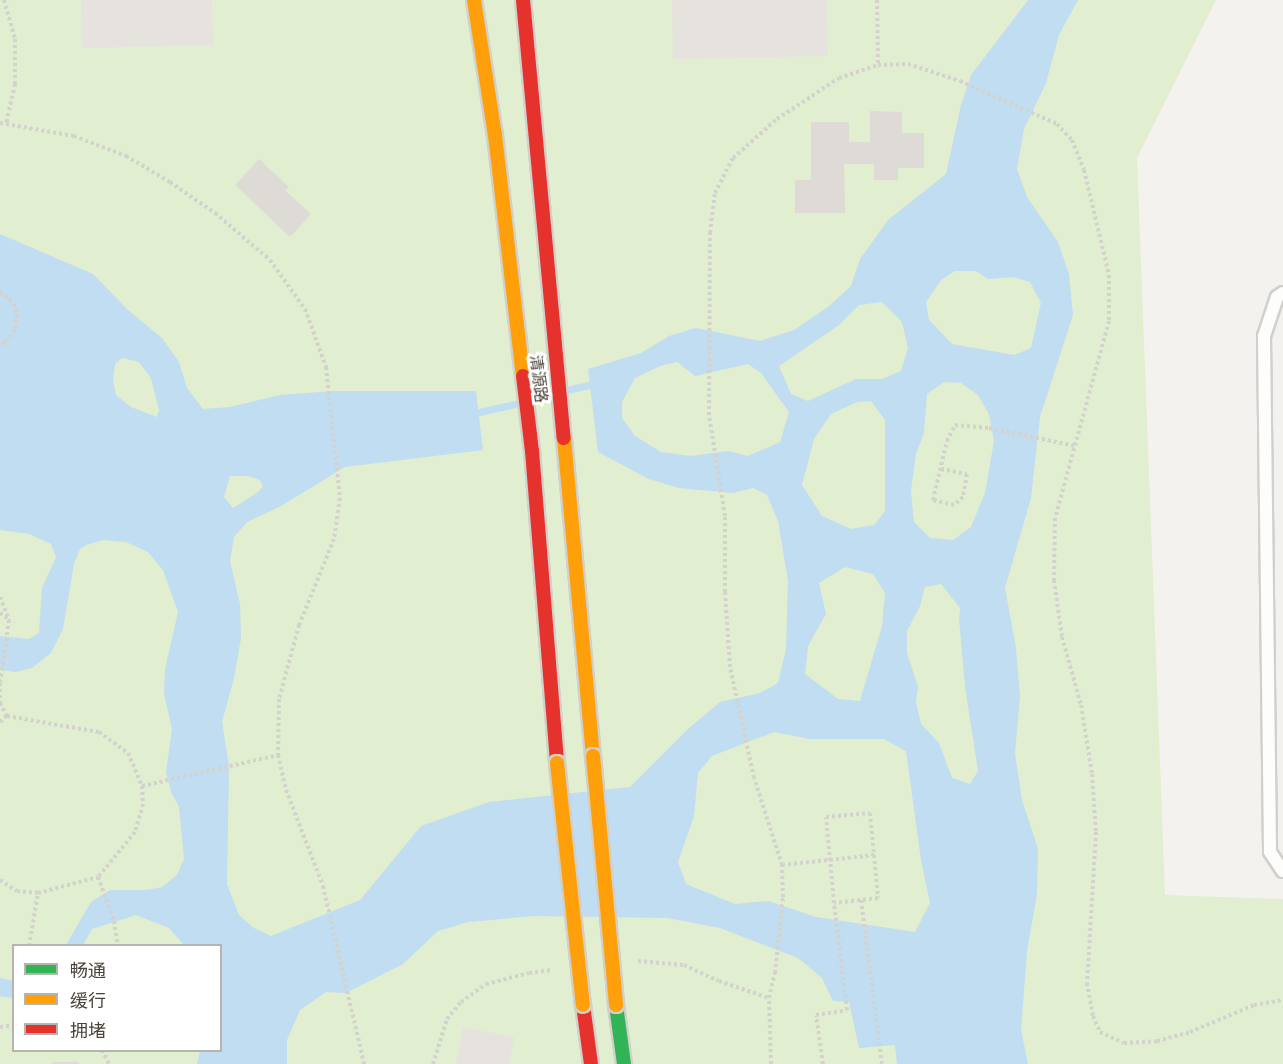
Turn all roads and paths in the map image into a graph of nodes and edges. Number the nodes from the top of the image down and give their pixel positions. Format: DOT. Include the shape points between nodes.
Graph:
graph roads {
  1 [pos="4,0"];
  2 [pos="474,0"];
  3 [pos="523,0"];
  4 [pos="877,0"];
  5 [pos="878,65"];
  6 [pos="0,123"];
  7 [pos="6,124"];
  8 [pos="0,292"];
  9 [pos="1283,293"];
  10 [pos="0,344"];
  11 [pos="1075,446"];
  12 [pos="941,470"];
  13 [pos="0,597"];
  14 [pos="0,614"];
  15 [pos="9,620"];
  16 [pos="0,683"];
  17 [pos="7,716"];
  18 [pos="0,722"];
  19 [pos="278,755"];
  20 [pos="142,786"];
  21 [pos="874,855"];
  22 [pos="830,859"];
  23 [pos="782,865"];
  24 [pos="1283,871"];
  25 [pos="98,877"];
  26 [pos="0,880"];
  27 [pos="38,893"];
  28 [pos="861,900"];
  29 [pos="834,903"];
  30 [pos="29,944"];
  31 [pos="118,944"];
  32 [pos="1283,1000"];
  33 [pos="364,1064"];
  34 [pos="591,1064"];
  35 [pos="624,1064"];
  36 [pos="771,1064"];
  37 [pos="823,1064"];
  38 [pos="882,1064"];
  1 -- 7 [label="path" via="15,39 15,84"];
  2 -- 34 [label="street, 清源路, bridge" via="495,135 532,452 557,763"];
  3 -- 35 [label="street, 清源路, bridge"];
  4 -- 5 [label="path"];
  5 -- 11 [label="path" via="908,64 960,81 1057,124 1072,140 1084,170 1110,275 1109,321"];
  5 -- 23 [label="path" via="839,78 777,119 733,158 715,193 710,233 709,415 724,516 730,667 754,778"];
  6 -- 7 [label="path"];
  7 -- 19 [label="path" via="74,136 126,156 215,213 270,260 305,309 326,367 340,498 334,539 299,625 279,699"];
  8 -- 10 [label="path" via="14,304 17,314 15,330"];
  9 -- 24 [label="lane" via="1277,297 1264,336 1270,852"];
  11 -- 12 [label="path" via="956,425"];
  11 -- 32 [label="path" via="1055,518 1054,580 1062,637 1081,705 1092,774 1096,832 1087,983 1093,1016 1100,1032 1124,1042 1157,1041 1190,1032 1254,1005"];
  12 -- 12 [label="path" via="933,500 954,505 963,497 967,474"];
  13 -- 15 [label="path"];
  14 -- 15 [label="path"];
  15 -- 16 [label="path"];
  16 -- 17 [label="path" via="0,703"];
  17 -- 18 [label="path"];
  17 -- 20 [label="path" via="99,732 128,753"];
  19 -- 20 [label="path"];
  19 -- 33 [label="path" via="286,790 323,886"];
  20 -- 25 [label="path" via="143,804 135,832"];
  21 -- 22 [label="path"];
  21 -- 22 [label="path" via="870,813 826,817"];
  21 -- 28 [label="path" via="878,898"];
  22 -- 23 [label="path"];
  22 -- 29 [label="path"];
  23 -- 36 [label="path" via="783,897 769,998"];
  25 -- 27 [label="path"];
  25 -- 31 [label="path"];
  26 -- 27 [label="path" via="17,891"];
  27 -- 30 [label="path"];
  28 -- 29 [label="path"];
  28 -- 38 [label="path"];
  29 -- 37 [label="path" via="848,1010 816,1015"];
}
